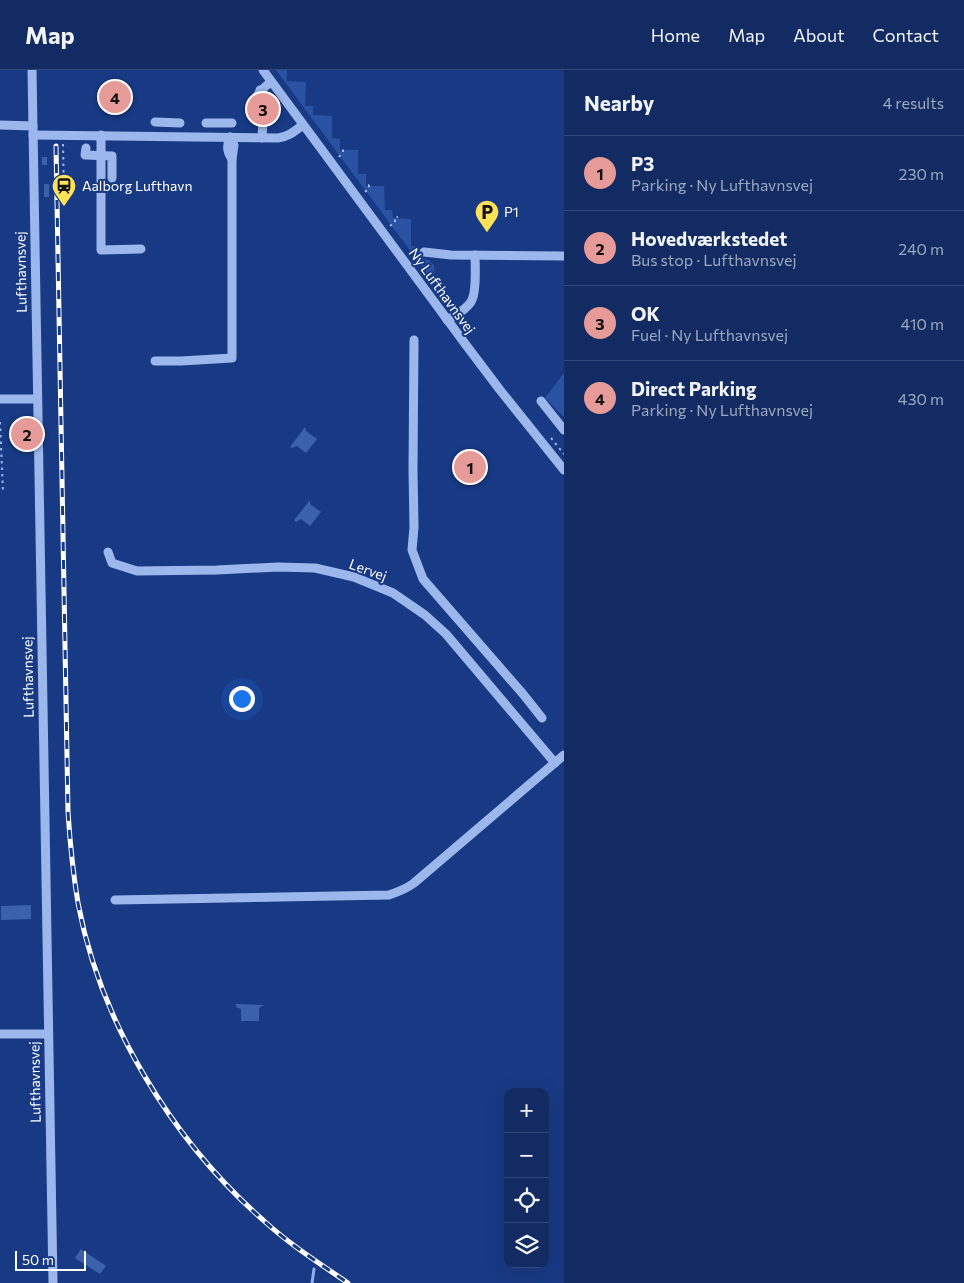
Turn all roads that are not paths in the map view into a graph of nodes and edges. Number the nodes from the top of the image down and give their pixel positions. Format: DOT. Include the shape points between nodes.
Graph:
graph roads {
  1 [pos="32,70"];
  2 [pos="263,70"];
  3 [pos="272,82"];
  4 [pos="155,122"];
  5 [pos="180,123"];
  6 [pos="206,123"];
  7 [pos="232,123"];
  8 [pos="303,124"];
  9 [pos="0,125"];
  10 [pos="33,130"];
  11 [pos="100,135"];
  12 [pos="230,137"];
  13 [pos="262,138"];
  14 [pos="86,148"];
  15 [pos="100,156"];
  16 [pos="112,178"];
  17 [pos="141,249"];
  18 [pos="424,252"];
  19 [pos="475,255"];
  20 [pos="564,256"];
  21 [pos="447,320"];
  22 [pos="414,340"];
  23 [pos="155,361"];
  24 [pos="0,399"];
  25 [pos="37,399"];
  26 [pos="541,401"];
  27 [pos="564,430"];
  28 [pos="564,470"];
  29 [pos="108,552"];
  30 [pos="542,718"];
  31 [pos="564,755"];
  32 [pos="555,762"];
  33 [pos="115,900"];
  34 [pos="0,1034"];
  35 [pos="48,1034"];
  36 [pos="53,1283"];
  1 -- 10 [label="street, Lufthavnsvej"];
  2 -- 3 [label="street, Ny Lufthavnsvej"];
  3 -- 8 [label="street, Ny Lufthavnsvej"];
  3 -- 13 [label="street" via="260,90 268,102"];
  4 -- 5 [label="street"];
  6 -- 7 [label="street"];
  8 -- 13 [label="street" via="284,137"];
  8 -- 21 [label="street, Ny Lufthavnsvej"];
  9 -- 10 [label="street"];
  10 -- 11 [label="street"];
  10 -- 25 [label="street, Lufthavnsvej"];
  11 -- 12 [label="street"];
  11 -- 15 [label="street"];
  12 -- 13 [label="street"];
  12 -- 23 [label="street" via="234,145 232,358"];
  14 -- 15 [label="street" via="86,155"];
  15 -- 16 [label="street" via="112,156"];
  15 -- 17 [label="street" via="101,250"];
  18 -- 19 [label="street"];
  19 -- 20 [label="street"];
  19 -- 21 [label="street" via="473,299"];
  21 -- 28 [label="street, Ny Lufthavnsvej"];
  22 -- 30 [label="street" via="412,550 423,579"];
  24 -- 25 [label="street"];
  25 -- 35 [label="street, Lufthavnsvej"];
  26 -- 27 [label="street"];
  29 -- 32 [label="street, Lervej" via="112,563 137,570 315,568 354,577 393,593 425,614 446,634"];
  31 -- 32 [label="street"];
  32 -- 33 [label="street" via="400,892 389,895"];
  34 -- 35 [label="street"];
  35 -- 36 [label="street, Lufthavnsvej"];
}
